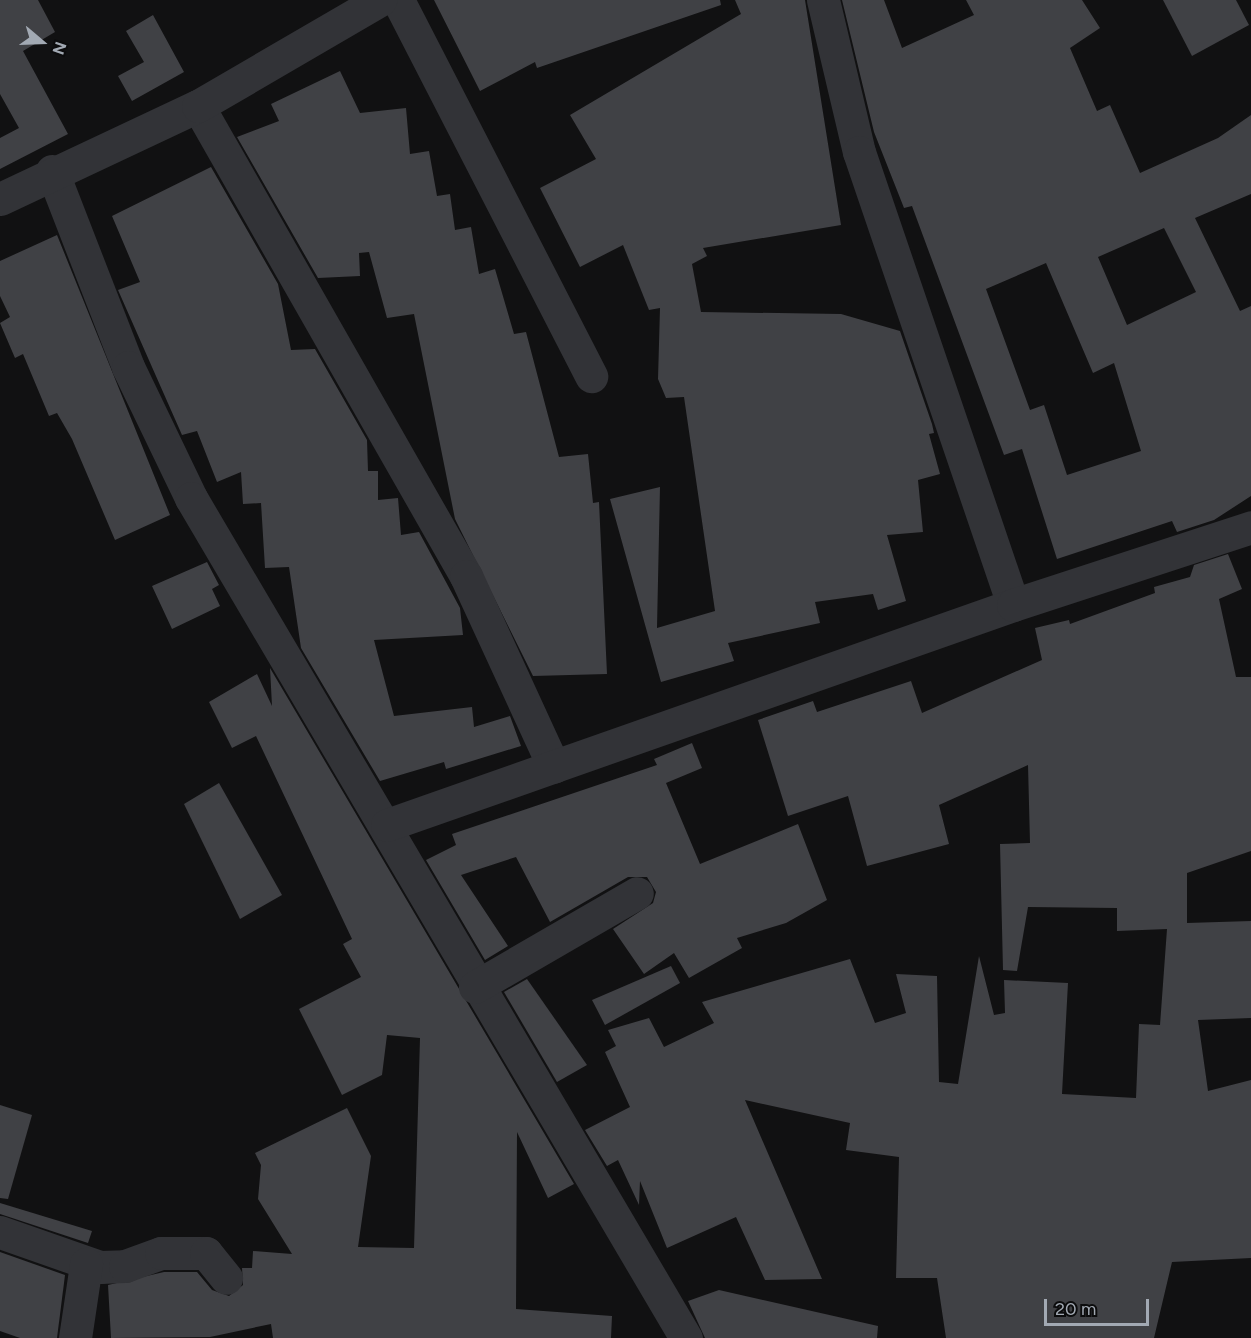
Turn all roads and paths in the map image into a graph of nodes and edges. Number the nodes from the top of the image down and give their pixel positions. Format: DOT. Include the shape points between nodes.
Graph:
graph roads {
  1 [pos="380,0"];
  2 [pos="398,0"];
  3 [pos="824,0"];
  4 [pos="198,106"];
  5 [pos="52,171"];
  6 [pos="0,199"];
  7 [pos="591,376"];
  8 [pos="1251,527"];
  9 [pos="1013,604"];
  10 [pos="554,767"];
  11 [pos="387,825"];
  12 [pos="636,893"];
  13 [pos="476,987"];
  14 [pos="0,1232"];
  15 [pos="86,1264"];
  16 [pos="226,1278"];
  17 [pos="75,1338"];
  18 [pos="686,1338"];
  1 -- 4 [label="street"];
  2 -- 7 [label="street"];
  3 -- 9 [label="street" via="859,152"];
  4 -- 5 [label="street"];
  4 -- 10 [label="street" via="466,576"];
  5 -- 6 [label="street"];
  5 -- 11 [label="street" via="128,367 191,498"];
  8 -- 9 [label="street"];
  9 -- 10 [label="street"];
  10 -- 11 [label="street"];
  11 -- 13 [label="street"];
  12 -- 13 [label="street"];
  13 -- 18 [label="street"];
  14 -- 15 [label="street"];
  15 -- 16 [label="street" via="125,1266 138,1257 188,1250 206,1253"];
  15 -- 17 [label="street"];
}
